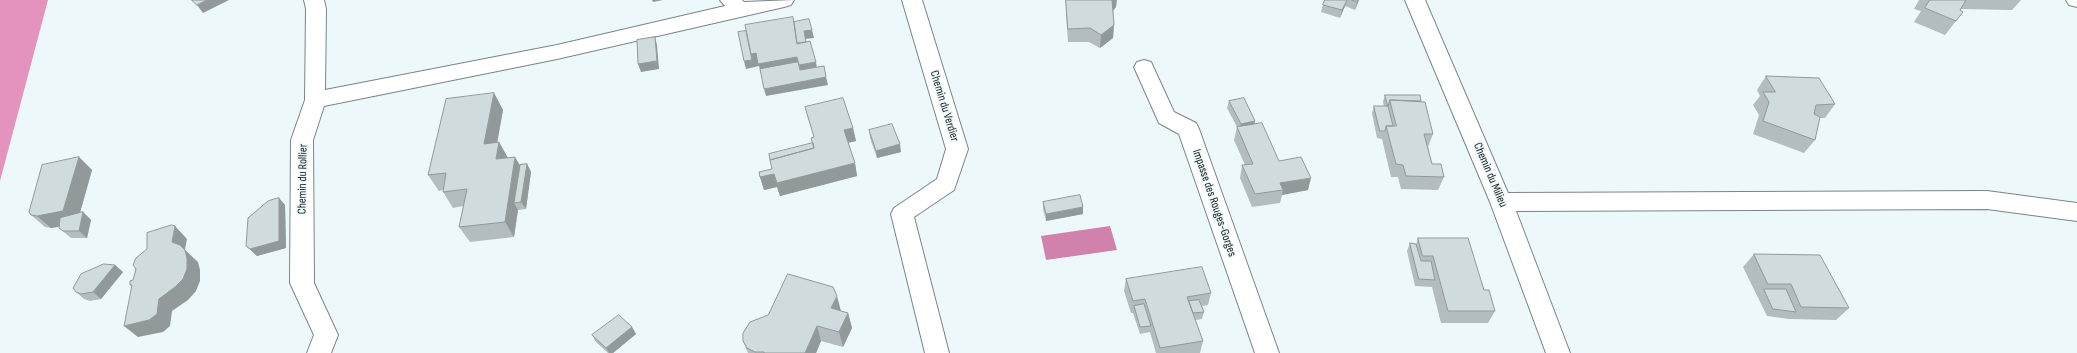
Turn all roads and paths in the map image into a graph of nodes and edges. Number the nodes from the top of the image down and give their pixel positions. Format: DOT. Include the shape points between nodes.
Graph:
graph roads {
  1 [pos="314,0"];
  2 [pos="784,0"];
  3 [pos="912,0"];
  4 [pos="1416,0"];
  5 [pos="735,5"];
  6 [pos="1144,67"];
  7 [pos="315,100"];
  8 [pos="1501,202"];
  9 [pos="2077,212"];
  10 [pos="319,353"];
  11 [pos="937,353"];
  12 [pos="1267,353"];
  13 [pos="1558,353"];
  1 -- 7 [label="street, Chemin du Rollier"];
  2 -- 5 [label="street"];
  3 -- 11 [label="street, Chemin du Verdier" via="957,149 946,184 902,214"];
  4 -- 8 [label="street, Chemin du Milieu"];
  5 -- 7 [label="street" via="557,52"];
  6 -- 12 [label="street, Impasse des Rouges-Gorges" via="1166,117 1188,129"];
  7 -- 10 [label="street, Chemin du Rollier" via="302,140 302,283 326,335"];
  8 -- 9 [label="street" via="1987,200"];
  8 -- 13 [label="street, Chemin du Milieu"];
}
